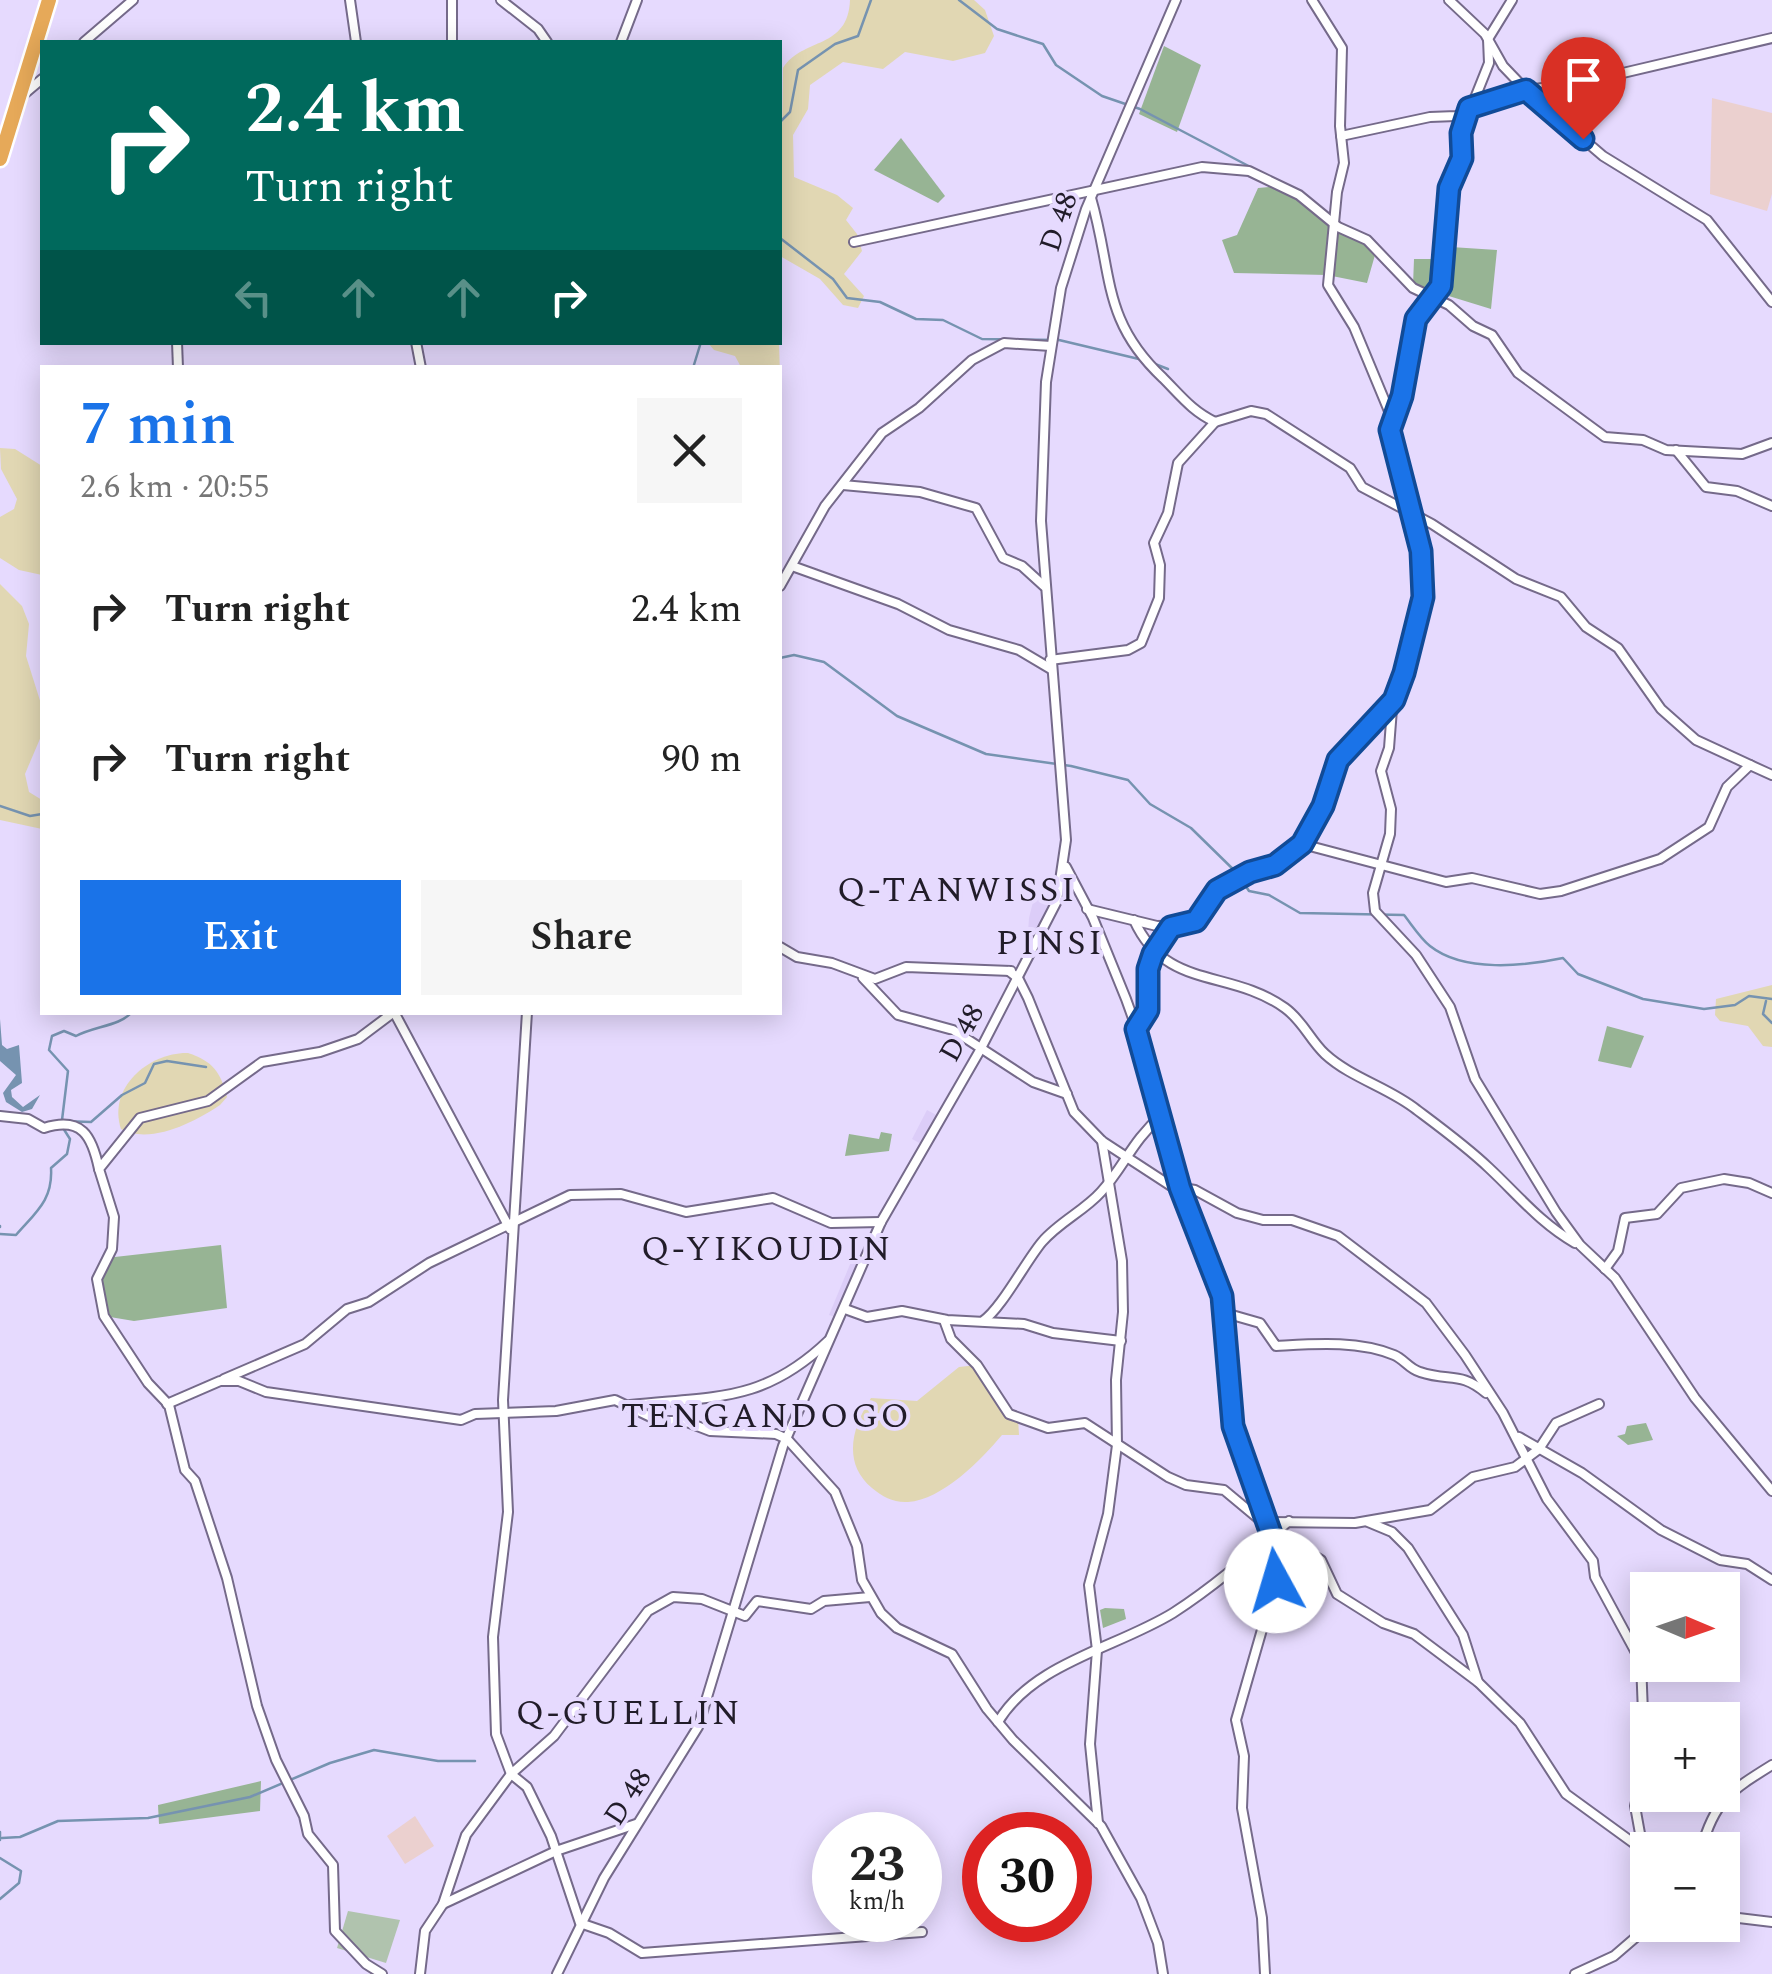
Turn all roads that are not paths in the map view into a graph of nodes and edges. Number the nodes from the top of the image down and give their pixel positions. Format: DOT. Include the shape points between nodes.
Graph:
graph roads {
  1 [pos="49,0"];
  2 [pos="133,0"];
  3 [pos="350,0"];
  4 [pos="452,0"];
  5 [pos="501,0"];
  6 [pos="636,0"];
  7 [pos="1176,0"];
  8 [pos="1312,0"];
  9 [pos="1449,0"];
  10 [pos="1512,0"];
  11 [pos="1772,38"];
  12 [pos="41,40"];
  13 [pos="86,40"];
  14 [pos="356,40"];
  15 [pos="452,40"];
  16 [pos="546,40"];
  17 [pos="622,40"];
  18 [pos="1488,40"];
  19 [pos="39,49"];
  20 [pos="40,81"];
  21 [pos="1526,90"];
  22 [pos="23,95"];
  23 [pos="1469,108"];
  24 [pos="1341,136"];
  25 [pos="0,159"];
  26 [pos="1092,194"];
  27 [pos="1334,224"];
  28 [pos="854,242"];
  29 [pos="1430,298"];
  30 [pos="1772,302"];
  31 [pos="1051,346"];
  32 [pos="1391,421"];
  33 [pos="1216,422"];
  34 [pos="1772,443"];
  35 [pos="1676,450"];
  36 [pos="843,485"];
  37 [pos="1772,506"];
  38 [pos="1410,512"];
  39 [pos="792,566"];
  40 [pos="782,583"];
  41 [pos="1044,586"];
  42 [pos="1050,665"];
  43 [pos="1394,700"];
  44 [pos="1750,765"];
  45 [pos="1772,775"];
  46 [pos="1302,844"];
  47 [pos="1064,861"];
  48 [pos="1384,865"];
  49 [pos="1088,909"];
  50 [pos="1134,920"];
  51 [pos="1171,927"];
  52 [pos="782,948"];
  53 [pos="1153,954"];
  54 [pos="1021,973"];
  55 [pos="860,975"];
  56 [pos="391,1015"];
  57 [pos="395,1015"];
  58 [pos="527,1015"];
  59 [pos="1136,1029"];
  60 [pos="982,1046"];
  61 [pos="1067,1094"];
  62 [pos="1163,1114"];
  63 [pos="0,1116"];
  64 [pos="1102,1140"];
  65 [pos="1125,1154"];
  66 [pos="99,1168"];
  67 [pos="1108,1183"];
  68 [pos="1180,1188"];
  69 [pos="1772,1193"];
  70 [pos="512,1222"];
  71 [pos="880,1222"];
  72 [pos="1580,1245"];
  73 [pos="1605,1268"];
  74 [pos="844,1309"];
  75 [pos="1225,1313"];
  76 [pos="944,1320"];
  77 [pos="982,1321"];
  78 [pos="834,1336"];
  79 [pos="1121,1340"];
  80 [pos="220,1381"];
  81 [pos="1496,1400"];
  82 [pos="167,1404"];
  83 [pos="1599,1404"];
  84 [pos="630,1405"];
  85 [pos="504,1413"];
  86 [pos="1515,1434"];
  87 [pos="786,1440"];
  88 [pos="1117,1445"];
  89 [pos="1536,1450"];
  90 [pos="1526,1458"];
  91 [pos="1772,1491"];
  92 [pos="1268,1522"];
  93 [pos="1289,1522"];
  94 [pos="1368,1522"];
  95 [pos="1272,1536"];
  96 [pos="1772,1580"];
  97 [pos="870,1597"];
  98 [pos="736,1611"];
  99 [pos="1097,1650"];
  100 [pos="1478,1682"];
  101 [pos="998,1722"];
  102 [pos="1772,1765"];
  103 [pos="510,1774"];
  104 [pos="1098,1823"];
  105 [pos="636,1824"];
  106 [pos="1640,1832"];
  107 [pos="1706,1832"];
  108 [pos="1630,1843"];
  109 [pos="556,1851"];
  110 [pos="444,1904"];
  111 [pos="1740,1918"];
  112 [pos="580,1922"];
  113 [pos="1772,1922"];
  114 [pos="812,1940"];
  115 [pos="1630,1942"];
  116 [pos="382,1974"];
  117 [pos="420,1974"];
  118 [pos="557,1974"];
  119 [pos="1163,1974"];
  120 [pos="1265,1974"];
  121 [pos="1575,1974"];
  1 -- 12 [label="highway"];
  2 -- 13 [label="street"];
  3 -- 14 [label="street"];
  4 -- 15 [label="street"];
  5 -- 16 [label="street"];
  6 -- 17 [label="street"];
  7 -- 26 [label="street, D 48"];
  8 -- 24 [label="street" via="1342,48"];
  9 -- 18 [label="street"];
  10 -- 18 [label="street"];
  11 -- 21 [label="street"];
  18 -- 21 [label="street"];
  18 -- 23 [label="street" via="1488,63"];
  19 -- 22 [label="highway"];
  20 -- 22 [label="street"];
  21 -- 23 [label="street"];
  21 -- 30 [label="street" via="1603,156 1708,220"];
  22 -- 25 [label="highway"];
  23 -- 24 [label="street" via="1456,116"];
  23 -- 29 [label="street" via="1462,158 1449,188 1441,286"];
  24 -- 27 [label="street" via="1344,163"];
  26 -- 27 [label="street" via="1202,167 1240,168 1299,195"];
  26 -- 28 [label="street"];
  26 -- 31 [label="street, D 48" via="1061,288"];
  26 -- 33 [label="street" via="1106,249 1107,291 1124,332 1147,368 1186,406"];
  27 -- 29 [label="street" via="1377,248"];
  27 -- 32 [label="street" via="1328,285 1354,327"];
  29 -- 32 [label="street" via="1416,319"];
  29 -- 35 [label="street" via="1492,335 1518,373 1594,431"];
  31 -- 36 [label="street" via="1004,343 972,360 882,433"];
  31 -- 41 [label="street, D 48" via="1040,473"];
  32 -- 38 [label="street"];
  33 -- 38 [label="street" via="1251,411 1266,414 1350,468 1362,486"];
  33 -- 42 [label="street" via="1178,463 1154,544 1159,598 1141,643"];
  34 -- 35 [label="street" via="1742,454"];
  35 -- 37 [label="street" via="1706,487"];
  36 -- 39 [label="street"];
  36 -- 41 [label="street" via="920,492 976,508 1003,558"];
  38 -- 43 [label="street" via="1423,597"];
  38 -- 44 [label="street" via="1516,579 1561,597 1586,627 1618,648 1661,709 1696,740"];
  39 -- 40 [label="street"];
  39 -- 42 [label="street"];
  41 -- 42 [label="street, D 48"];
  42 -- 47 [label="street, D 48"];
  43 -- 46 [label="street" via="1338,760"];
  43 -- 48 [label="street" via="1381,770 1391,809"];
  44 -- 45 [label="street"];
  44 -- 48 [label="street" via="1728,787 1709,828 1660,859 1584,886 1540,894 1472,878 1446,882"];
  46 -- 48 [label="street"];
  46 -- 51 [label="street" via="1275,865 1217,890 1196,921"];
  47 -- 49 [label="street"];
  47 -- 54 [label="street, D 48" via="1053,912"];
  48 -- 72 [label="street" via="1373,893 1378,917 1416,954 1450,1007 1475,1079"];
  49 -- 50 [label="street"];
  49 -- 59 [label="street"];
  50 -- 51 [label="street"];
  50 -- 53 [label="street"];
  51 -- 53 [label="street"];
  52 -- 55 [label="street"];
  53 -- 59 [label="street" via="1148,1010"];
  53 -- 72 [label="street" via="1176,969 1222,978 1284,1007 1325,1054 1414,1107 1486,1164 1537,1218"];
  54 -- 55 [label="street" via="906,967 887,977"];
  54 -- 60 [label="street, D 48"];
  54 -- 61 [label="street"];
  55 -- 60 [label="street" via="898,1015"];
  56 -- 66 [label="street" via="358,1039 262,1062 208,1102 140,1118"];
  57 -- 70 [label="street"];
  58 -- 70 [label="street"];
  59 -- 62 [label="street"];
  60 -- 61 [label="street" via="1033,1082"];
  60 -- 71 [label="street, D 48"];
  61 -- 64 [label="street" via="1077,1116"];
  62 -- 65 [label="street"];
  62 -- 68 [label="street"];
  63 -- 66 [label="street" via="44,1128 82,1128 93,1139"];
  64 -- 65 [label="street"];
  64 -- 67 [label="street"];
  65 -- 67 [label="street"];
  65 -- 68 [label="street"];
  66 -- 82 [label="street" via="114,1217 112,1248 97,1279 104,1316"];
  67 -- 77 [label="street" via="1042,1242"];
  67 -- 79 [label="street" via="1123,1274"];
  68 -- 75 [label="street"];
  68 -- 81 [label="street" via="1237,1213 1292,1220 1338,1236 1426,1303"];
  69 -- 73 [label="street" via="1724,1179 1681,1188 1657,1214 1625,1218 1618,1250"];
  70 -- 71 [label="street" via="580,1193 621,1194 686,1212 780,1199 831,1224"];
  70 -- 80 [label="street" via="348,1309 305,1344"];
  70 -- 85 [label="street"];
  71 -- 74 [label="street, D 48"];
  72 -- 73 [label="street"];
  73 -- 91 [label="street" via="1733,1448"];
  74 -- 76 [label="street" via="867,1317 902,1311"];
  74 -- 78 [label="street, D 48"];
  75 -- 81 [label="street" via="1260,1324 1276,1346 1302,1342 1398,1356 1420,1372 1464,1376"];
  75 -- 92 [label="street" via="1233,1426"];
  76 -- 77 [label="street"];
  76 -- 88 [label="street" via="956,1346 1017,1420 1048,1428 1085,1423"];
  77 -- 79 [label="street"];
  78 -- 84 [label="street" via="769,1386"];
  78 -- 87 [label="street, D 48"];
  79 -- 88 [label="street"];
  80 -- 82 [label="street"];
  80 -- 85 [label="street" via="439,1418"];
  81 -- 86 [label="street"];
  82 -- 116 [label="street" via="227,1578 276,1760 308,1834 333,1865 332,1924"];
  83 -- 89 [label="street" via="1556,1423"];
  84 -- 85 [label="street" via="614,1400 556,1412"];
  84 -- 87 [label="street" via="659,1421"];
  85 -- 103 [label="street" via="508,1512 493,1637 496,1734"];
  86 -- 89 [label="street"];
  86 -- 90 [label="street"];
  87 -- 97 [label="street" via="835,1492"];
  87 -- 98 [label="street, D 48"];
  88 -- 92 [label="street" via="1186,1485 1224,1490"];
  88 -- 99 [label="street" via="1089,1585"];
  89 -- 90 [label="street"];
  89 -- 96 [label="street" via="1582,1473 1661,1530"];
  90 -- 94 [label="street" via="1474,1477 1430,1510"];
  90 -- 106 [label="street" via="1592,1561 1641,1662 1645,1764 1635,1806"];
  92 -- 93 [label="street"];
  92 -- 95 [label="street"];
  93 -- 94 [label="street"];
  93 -- 95 [label="street"];
  94 -- 100 [label="street" via="1408,1548 1463,1635"];
  95 -- 99 [label="street" via="1189,1602"];
  95 -- 100 [label="street" via="1320,1560 1337,1594 1437,1648"];
  95 -- 120 [label="street" via="1276,1581 1236,1720"];
  97 -- 98 [label="street" via="824,1601 811,1609 757,1601 748,1615"];
  97 -- 101 [label="street" via="896,1628 952,1654"];
  98 -- 103 [label="street" via="702,1599 662,1600 554,1736"];
  98 -- 105 [label="street, D 48" via="698,1727"];
  99 -- 101 [label="street" via="1044,1674"];
  99 -- 104 [label="street" via="1090,1744"];
  100 -- 108 [label="street" via="1520,1723 1566,1794"];
  101 -- 104 [label="street"];
  102 -- 107 [label="street" via="1724,1798"];
  103 -- 109 [label="street" via="527,1787"];
  103 -- 110 [label="street" via="466,1834"];
  104 -- 119 [label="street" via="1141,1898"];
  105 -- 109 [label="street"];
  105 -- 112 [label="street, D 48"];
  109 -- 110 [label="street"];
  109 -- 112 [label="street"];
  110 -- 117 [label="street" via="425,1931"];
  111 -- 113 [label="street"];
  112 -- 114 [label="street" via="642,1953"];
  112 -- 118 [label="street, D 48"];
  115 -- 121 [label="street"];
}
